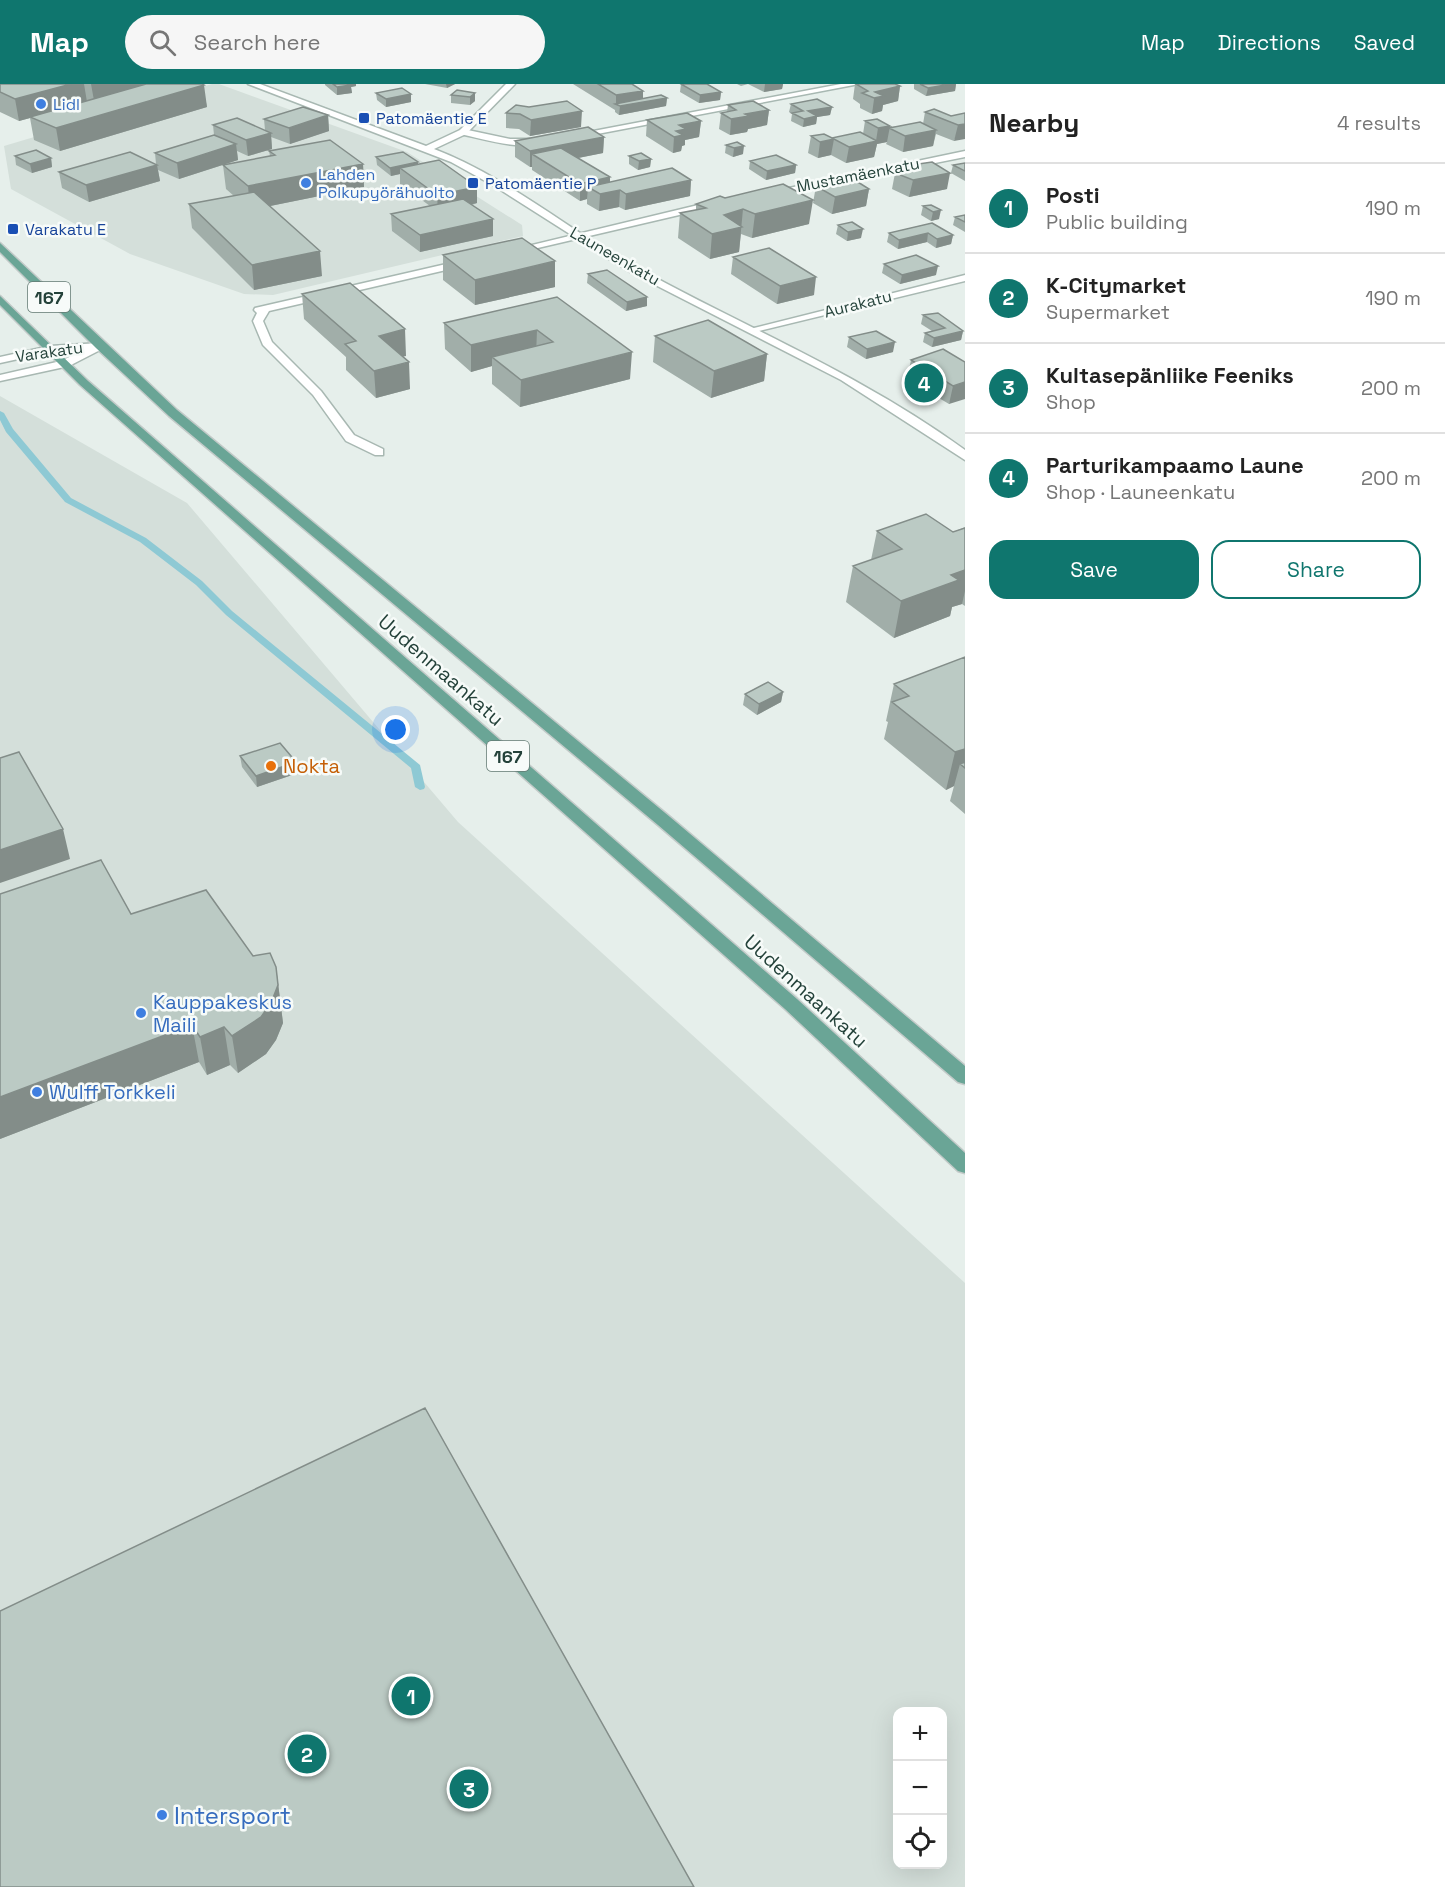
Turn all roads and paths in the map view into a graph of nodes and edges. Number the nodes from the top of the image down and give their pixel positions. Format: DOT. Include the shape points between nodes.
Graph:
graph roads {
  1 [pos="252,84"];
  2 [pos="511,84"];
  3 [pos="855,84"];
  4 [pos="463,132"];
  5 [pos="562,137"];
  6 [pos="550,139"];
  7 [pos="426,149"];
  8 [pos="965,154"];
  9 [pos="755,196"];
  10 [pos="732,201"];
  11 [pos="577,235"];
  12 [pos="0,246"];
  13 [pos="502,254"];
  14 [pos="479,259"];
  15 [pos="965,278"];
  16 [pos="0,299"];
  17 [pos="752,330"];
  18 [pos="100,346"];
  19 [pos="50,349"];
  20 [pos="0,360"];
  21 [pos="64,364"];
  22 [pos="0,378"];
  23 [pos="379,452"];
  24 [pos="963,452"];
  25 [pos="965,1077"];
  26 [pos="965,1165"];
  1 -- 7 [label="street, Launeenkatu"];
  2 -- 4 [label="street"];
  3 -- 5 [label="street"];
  4 -- 6 [label="street" via="510,142"];
  4 -- 7 [label="street"];
  7 -- 11 [label="street, Launeenkatu" via="482,174"];
  8 -- 9 [label="street, Mustamäenkatu"];
  10 -- 11 [label="street"];
  11 -- 13 [label="street"];
  11 -- 17 [label="street, Launeenkatu" via="633,269"];
  12 -- 18 [label="main road, Uudenmaankatu / 167"];
  14 -- 23 [label="street" via="262,309 258,321 267,343 317,393 350,438"];
  15 -- 17 [label="street, Aurakatu"];
  16 -- 19 [label="main road, Uudenmaankatu / 167"];
  17 -- 24 [label="street, Launeenkatu" via="881,399"];
  18 -- 19 [label="street, Varakatu"];
  18 -- 21 [label="street, Varakatu"];
  18 -- 25 [label="main road, Uudenmaankatu / 167" via="256,484 664,821"];
  19 -- 20 [label="street, Varakatu"];
  19 -- 21 [label="main road, Uudenmaankatu / 167"];
  21 -- 22 [label="street, Varakatu"];
  21 -- 26 [label="main road, Uudenmaankatu / 167" via="791,1004"];
}
